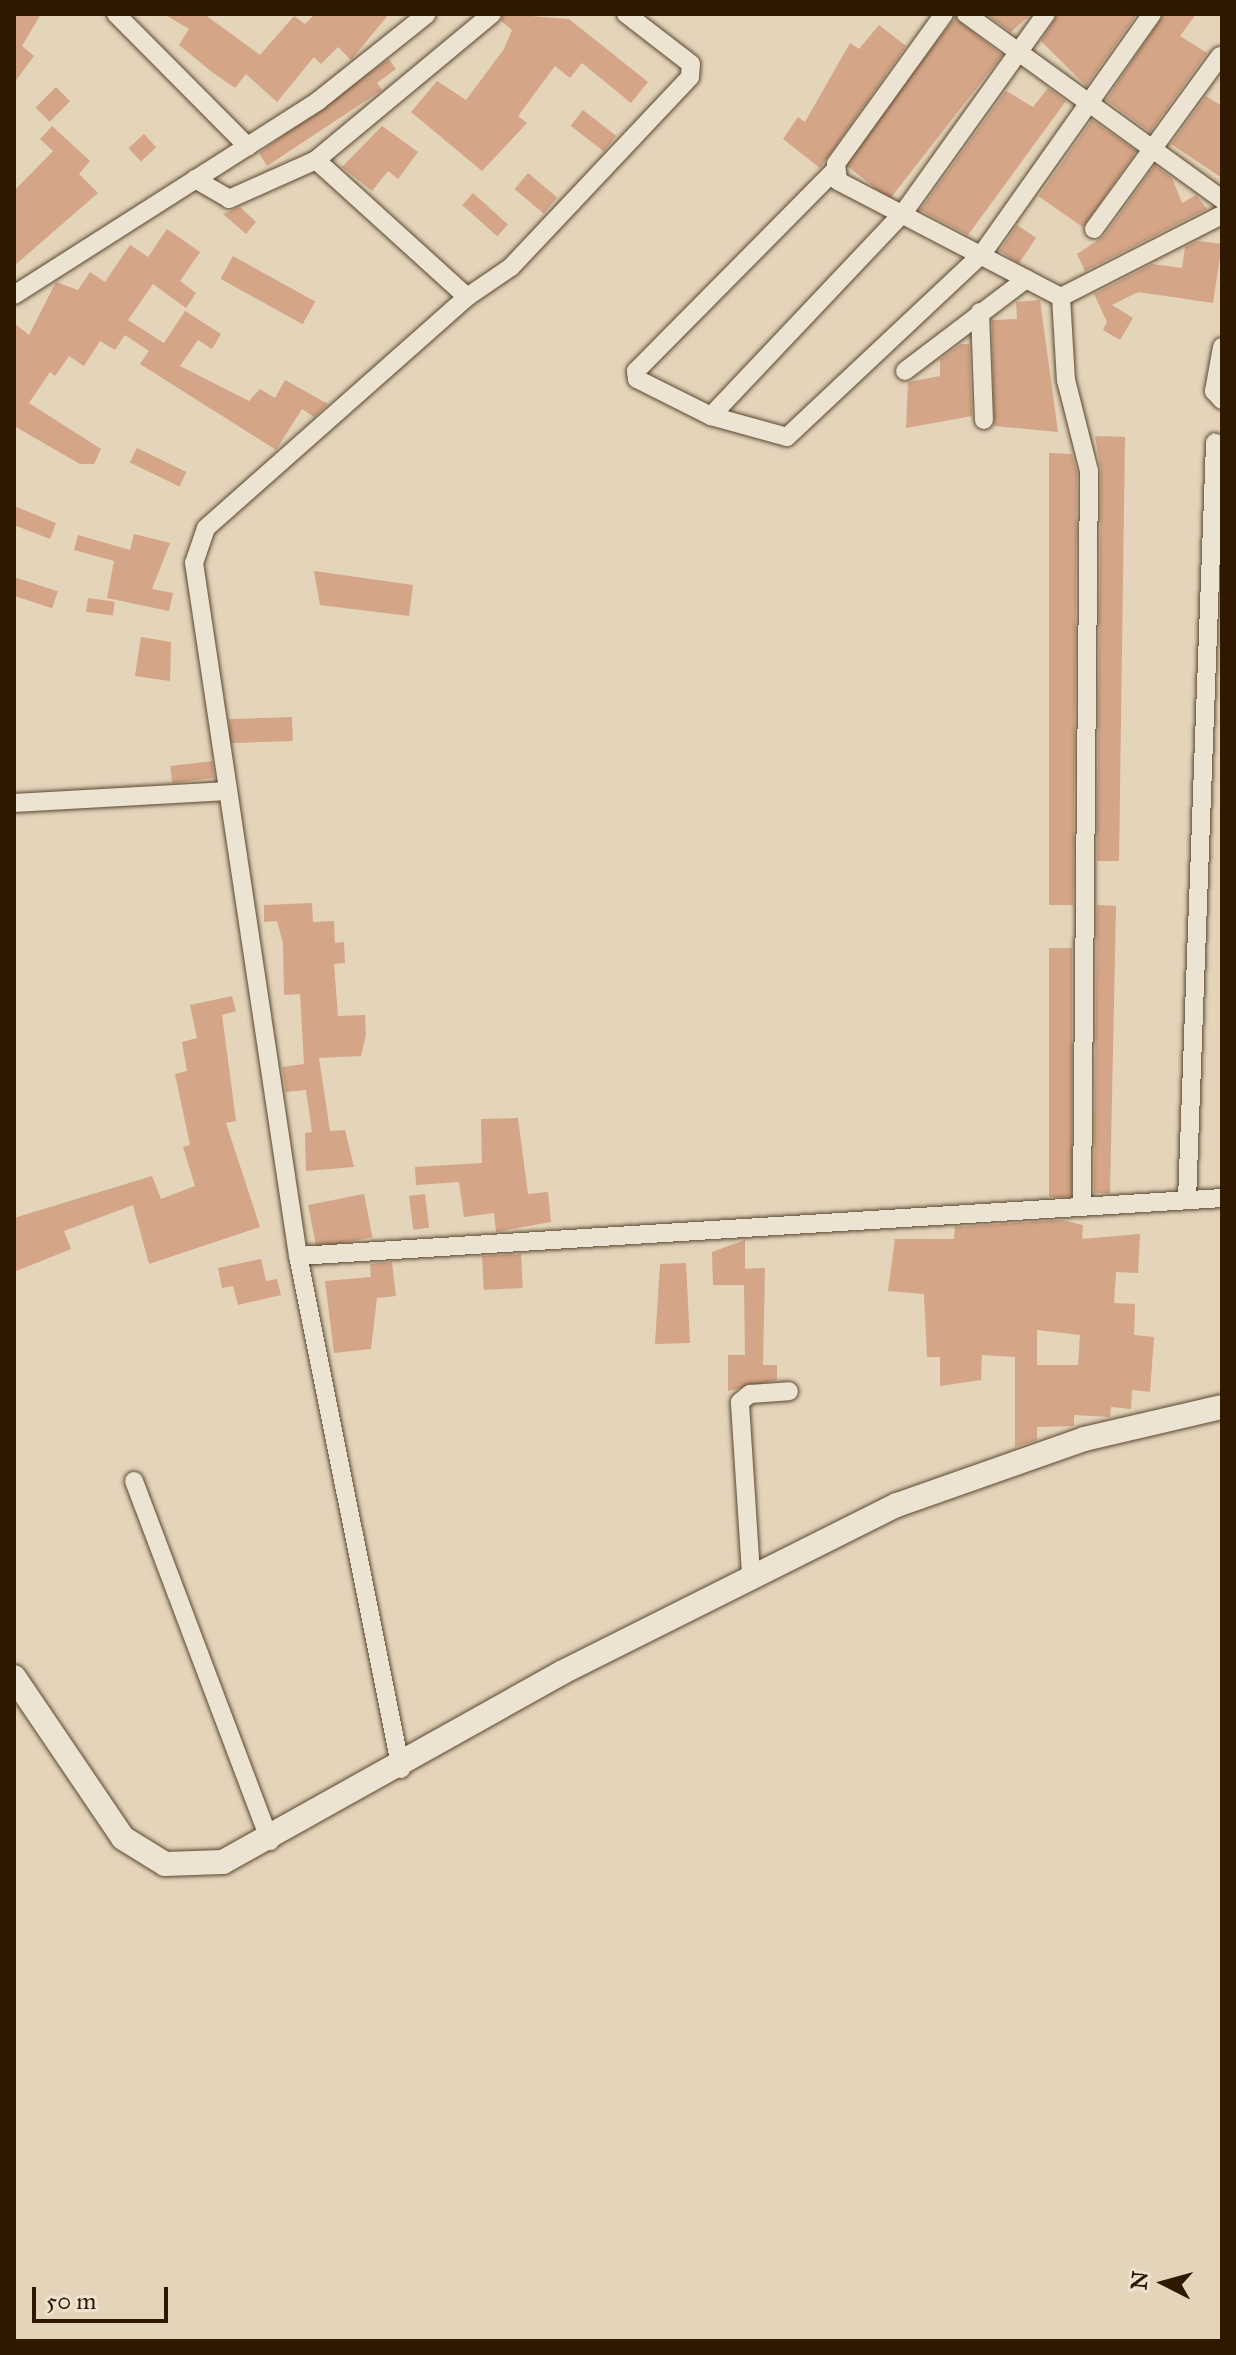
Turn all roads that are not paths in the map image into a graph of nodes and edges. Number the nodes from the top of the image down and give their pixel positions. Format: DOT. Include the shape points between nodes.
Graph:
graph roads {
  1 [pos="116,14"];
  2 [pos="427,14"];
  3 [pos="492,14"];
  4 [pos="626,14"];
  5 [pos="944,14"];
  6 [pos="966,14"];
  7 [pos="1046,14"];
  8 [pos="1152,14"];
  9 [pos="1019,52"];
  10 [pos="1220,56"];
  11 [pos="1089,98"];
  12 [pos="1156,146"];
  13 [pos="248,147"];
  14 [pos="316,160"];
  15 [pos="835,170"];
  16 [pos="195,179"];
  17 [pos="1222,199"];
  18 [pos="904,212"];
  19 [pos="1222,215"];
  20 [pos="1094,229"];
  21 [pos="982,254"];
  22 [pos="1026,279"];
  23 [pos="14,295"];
  24 [pos="467,297"];
  25 [pos="1061,297"];
  26 [pos="980,312"];
  27 [pos="1222,347"];
  28 [pos="905,371"];
  29 [pos="1222,400"];
  30 [pos="711,416"];
  31 [pos="984,420"];
  32 [pos="1215,443"];
  33 [pos="228,791"];
  34 [pos="14,803"];
  35 [pos="1222,1198"];
  36 [pos="1187,1200"];
  37 [pos="1082,1205"];
  38 [pos="298,1256"];
  39 [pos="789,1391"];
  40 [pos="1222,1407"];
  41 [pos="134,1481"];
  42 [pos="751,1574"];
  43 [pos="15,1679"];
  44 [pos="401,1769"];
  45 [pos="270,1841"];
  1 -- 13 [label="street"];
  2 -- 13 [label="street" via="387,51"];
  3 -- 14 [label="street"];
  4 -- 24 [label="street" via="691,64 690,77 511,267"];
  5 -- 15 [label="street"];
  6 -- 9 [label="street"];
  7 -- 9 [label="street"];
  8 -- 11 [label="street"];
  9 -- 11 [label="street"];
  9 -- 18 [label="street"];
  10 -- 12 [label="street"];
  11 -- 12 [label="street"];
  11 -- 21 [label="street"];
  12 -- 17 [label="street"];
  12 -- 20 [label="street"];
  13 -- 16 [label="street"];
  14 -- 16 [label="street" via="229,199"];
  14 -- 24 [label="street"];
  15 -- 18 [label="street" via="838,181"];
  15 -- 30 [label="street" via="636,371 644,385"];
  16 -- 23 [label="street"];
  18 -- 21 [label="street"];
  18 -- 30 [label="street"];
  19 -- 25 [label="street"];
  21 -- 22 [label="street"];
  21 -- 30 [label="street" via="787,437"];
  22 -- 25 [label="street"];
  22 -- 26 [label="street"];
  24 -- 33 [label="street" via="206,528 198,545 194,581"];
  25 -- 37 [label="street" via="1066,380 1089,471"];
  26 -- 28 [label="street"];
  26 -- 31 [label="street"];
  27 -- 29 [label="street" via="1214,391"];
  32 -- 36 [label="street"];
  33 -- 34 [label="street"];
  33 -- 38 [label="street"];
  35 -- 36 [label="street"];
  36 -- 37 [label="street"];
  37 -- 38 [label="street"];
  38 -- 44 [label="street"];
  39 -- 42 [label="street" via="750,1394 740,1402"];
  40 -- 42 [label="main road" via="1084,1439 897,1505"];
  41 -- 45 [label="street"];
  42 -- 44 [label="main road"];
  43 -- 45 [label="main road" via="123,1838 142,1853 193,1867"];
  44 -- 45 [label="main road"];
}
